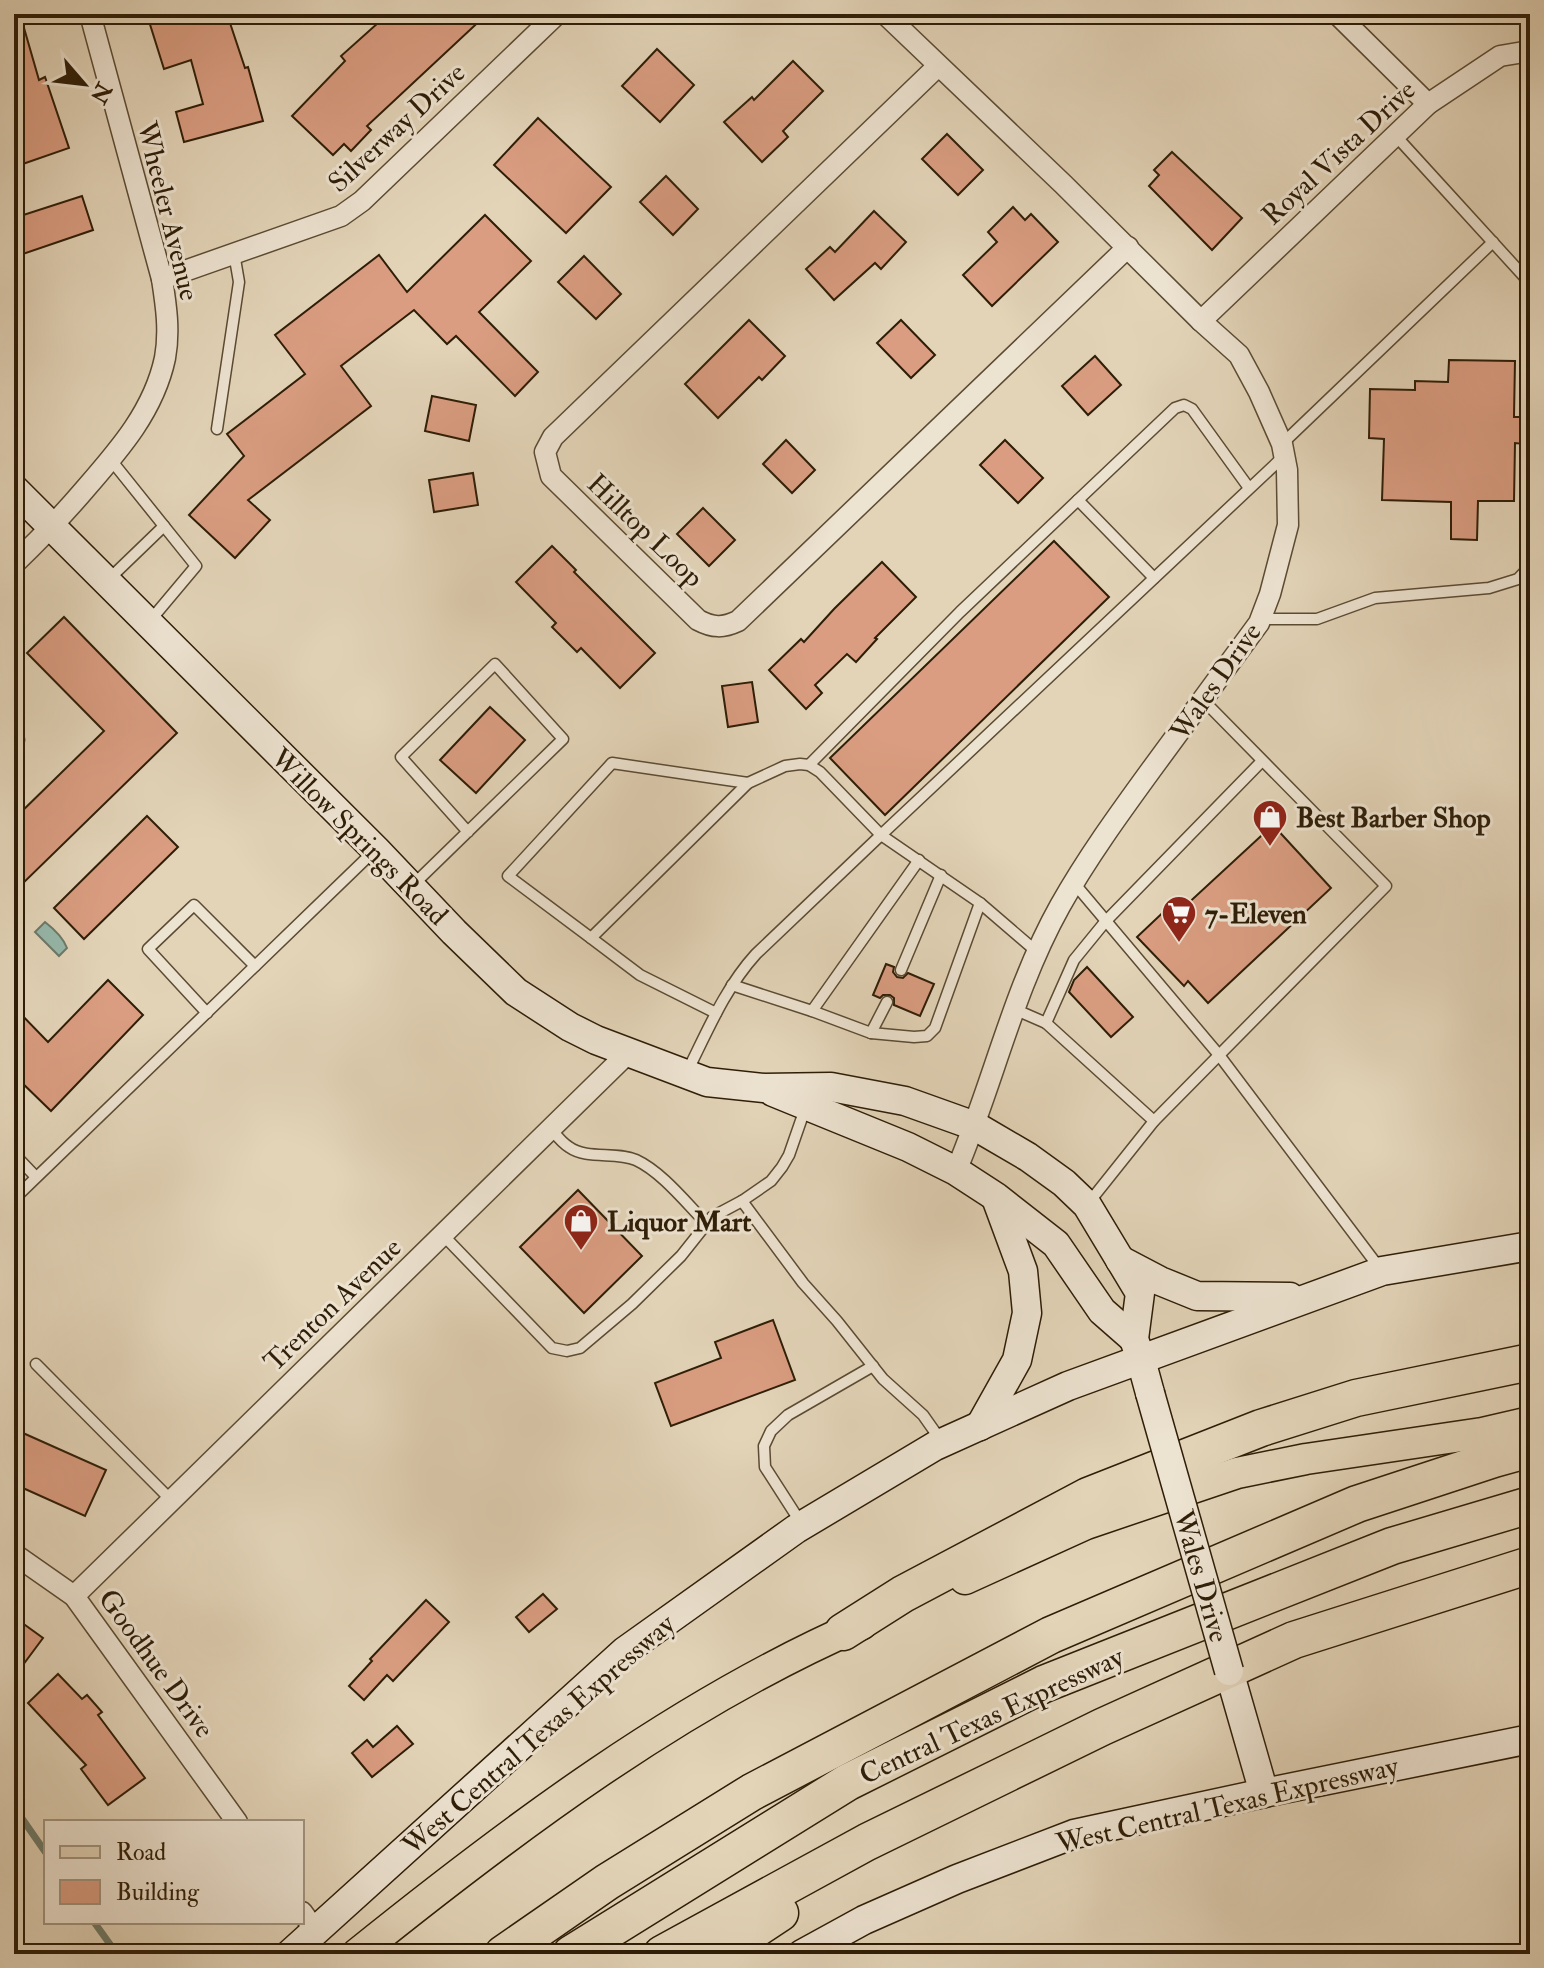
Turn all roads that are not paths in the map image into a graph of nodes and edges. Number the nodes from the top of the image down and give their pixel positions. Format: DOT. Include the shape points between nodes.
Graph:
graph roads {
  1 [pos="90,14"];
  2 [pos="557,14"];
  3 [pos="885,14"];
  4 [pos="1337,14"];
  5 [pos="1530,51"];
  6 [pos="938,66"];
  7 [pos="1428,104"];
  8 [pos="1395,135"];
  9 [pos="1493,242"];
  10 [pos="1128,247"];
  11 [pos="234,253"];
  12 [pos="162,279"];
  13 [pos="1530,283"];
  14 [pos="1201,321"];
  15 [pos="217,429"];
  16 [pos="1283,450"];
  17 [pos="111,460"];
  18 [pos="1249,488"];
  19 [pos="14,489"];
  20 [pos="1078,500"];
  21 [pos="164,526"];
  22 [pos="51,528"];
  23 [pos="14,564"];
  24 [pos="1530,566"];
  25 [pos="1154,578"];
  26 [pos="106,582"];
  27 [pos="1261,619"];
  28 [pos="147,623"];
  29 [pos="1203,700"];
  30 [pos="14,734"];
  31 [pos="14,745"];
  32 [pos="1262,761"];
  33 [pos="809,765"];
  34 [pos="748,783"];
  35 [pos="468,832"];
  36 [pos="881,835"];
  37 [pos="376,850"];
  38 [pos="919,860"];
  39 [pos="941,875"];
  40 [pos="1074,883"];
  41 [pos="411,887"];
  42 [pos="980,903"];
  43 [pos="1105,922"];
  44 [pos="591,938"];
  45 [pos="1037,952"];
  46 [pos="255,966"];
  47 [pos="901,970"];
  48 [pos="732,985"];
  49 [pos="887,1002"];
  50 [pos="1013,1009"];
  51 [pos="812,1011"];
  52 [pos="207,1013"];
  53 [pos="716,1013"];
  54 [pos="1046,1023"];
  55 [pos="871,1033"];
  56 [pos="629,1052"];
  57 [pos="1219,1055"];
  58 [pos="686,1074"];
  59 [pos="764,1088"];
  60 [pos="806,1106"];
  61 [pos="1154,1121"];
  62 [pos="975,1126"];
  63 [pos="551,1129"];
  64 [pos="14,1154"];
  65 [pos="956,1171"];
  66 [pos="36,1177"];
  67 [pos="996,1197"];
  68 [pos="14,1199"];
  69 [pos="742,1201"];
  70 [pos="1087,1205"];
  71 [pos="707,1224"];
  72 [pos="443,1235"];
  73 [pos="1530,1246"];
  74 [pos="1120,1260"];
  75 [pos="1382,1271"];
  76 [pos="1307,1297"];
  77 [pos="1138,1349"];
  78 [pos="1530,1362"];
  79 [pos="36,1364"];
  80 [pos="873,1366"];
  81 [pos="1530,1422"];
  82 [pos="980,1426"];
  83 [pos="942,1443"];
  84 [pos="1530,1449"];
  85 [pos="172,1501"];
  86 [pos="1530,1505"];
  87 [pos="802,1526"];
  88 [pos="14,1554"];
  89 [pos="1530,1565"];
  90 [pos="74,1596"];
  91 [pos="843,1632"];
  92 [pos="1530,1739"];
  93 [pos="1264,1793"];
  94 [pos="960,1797"];
  95 [pos="236,1820"];
  96 [pos="309,1921"];
  97 [pos="290,1954"];
  98 [pos="357,1954"];
  99 [pos="503,1954"];
  100 [pos="571,1954"];
  101 [pos="662,1954"];
  102 [pos="718,1954"];
  103 [pos="802,1954"];
  1 -- 12 [label="street, Wheeler Avenue"];
  2 -- 11 [label="street, Silverway Drive" via="362,201 341,216"];
  3 -- 6 [label="street, Wales Drive"];
  4 -- 7 [label="street"];
  5 -- 7 [label="street, Royal Vista Drive" via="1500,56"];
  6 -- 10 [label="street, Wales Drive"];
  6 -- 10 [label="street, Hilltop Loop" via="553,437 545,452 551,476 698,620 726,626 738,621"];
  7 -- 8 [label="street, Royal Vista Drive"];
  8 -- 9 [label="lane"];
  8 -- 14 [label="street, Royal Vista Drive"];
  9 -- 13 [label="lane"];
  9 -- 16 [label="lane"];
  10 -- 14 [label="street, Wales Drive"];
  11 -- 12 [label="street, Silverway Drive"];
  11 -- 15 [label="lane" via="239,282"];
  12 -- 17 [label="street, Wheeler Avenue" via="167,313 164,360 138,424"];
  14 -- 16 [label="street, Wales Drive" via="1239,355"];
  16 -- 18 [label="lane"];
  16 -- 27 [label="street, Wales Drive" via="1288,525"];
  17 -- 21 [label="lane"];
  17 -- 22 [label="street, Wheeler Avenue"];
  18 -- 20 [label="lane" via="1184,405"];
  18 -- 25 [label="lane"];
  19 -- 22 [label="main road, Willow Springs Road"];
  20 -- 25 [label="lane"];
  20 -- 33 [label="lane"];
  21 -- 26 [label="lane"];
  21 -- 28 [label="lane" via="196,566"];
  22 -- 23 [label="street, Wheeler Avenue"];
  22 -- 26 [label="main road, Willow Springs Road"];
  24 -- 27 [label="lane" via="1518,579 1489,588 1375,598 1317,619"];
  25 -- 36 [label="lane"];
  26 -- 28 [label="main road, Willow Springs Road"];
  27 -- 29 [label="street, Wales Drive"];
  28 -- 37 [label="main road, Willow Springs Road"];
  29 -- 32 [label="lane"];
  29 -- 40 [label="street, Wales Drive"];
  30 -- 31 [label="lane" via="19,740"];
  32 -- 43 [label="lane"];
  32 -- 57 [label="lane" via="1386,886"];
  33 -- 34 [label="lane" via="785,766"];
  33 -- 36 [label="lane"];
  34 -- 44 [label="lane"];
  34 -- 44 [label="lane" via="612,763 508,876"];
  35 -- 35 [label="lane" via="563,739 495,664 401,757"];
  35 -- 41 [label="lane"];
  36 -- 38 [label="lane"];
  36 -- 48 [label="lane" via="756,954"];
  37 -- 41 [label="main road, Willow Springs Road"];
  37 -- 46 [label="lane"];
  38 -- 39 [label="lane"];
  38 -- 51 [label="lane"];
  39 -- 42 [label="lane"];
  39 -- 47 [label="lane"];
  40 -- 43 [label="lane"];
  40 -- 45 [label="street, Wales Drive"];
  41 -- 56 [label="main road, Willow Springs Road" via="516,992 570,1027"];
  42 -- 45 [label="lane"];
  42 -- 55 [label="lane" via="935,1028 927,1036"];
  43 -- 54 [label="lane" via="1074,960"];
  43 -- 57 [label="lane"];
  44 -- 53 [label="lane" via="640,975"];
  45 -- 50 [label="street, Wales Drive"];
  46 -- 52 [label="lane"];
  46 -- 52 [label="lane" via="194,905 148,949"];
  48 -- 51 [label="lane"];
  48 -- 53 [label="lane"];
  49 -- 55 [label="lane"];
  50 -- 54 [label="lane"];
  50 -- 62 [label="street, Wales Drive"];
  51 -- 55 [label="lane"];
  52 -- 66 [label="lane"];
  53 -- 58 [label="lane"];
  54 -- 61 [label="lane"];
  56 -- 58 [label="main road, Willow Springs Road"];
  56 -- 63 [label="street, Trenton Avenue"];
  57 -- 61 [label="lane"];
  57 -- 75 [label="lane"];
  58 -- 59 [label="main road, Willow Springs Road" via="707,1082"];
  59 -- 60 [label="main road, Willow Springs Road"];
  59 -- 62 [label="main road, Willow Springs Road" via="831,1087 905,1101"];
  60 -- 65 [label="main road, Willow Springs Road"];
  60 -- 69 [label="lane" via="782,1167"];
  61 -- 70 [label="lane"];
  62 -- 65 [label="street, Wales Drive"];
  62 -- 70 [label="main road, Willow Springs Road" via="1028,1157"];
  63 -- 71 [label="lane" via="574,1150 639,1162"];
  63 -- 72 [label="street, Trenton Avenue"];
  64 -- 66 [label="lane"];
  65 -- 67 [label="main road, Willow Springs Road"];
  66 -- 68 [label="lane"];
  67 -- 77 [label="main road, Willow Springs Road" via="1056,1244 1102,1311"];
  67 -- 82 [label="main road" via="1023,1271 1027,1313 1017,1360"];
  69 -- 71 [label="lane"];
  69 -- 80 [label="lane"];
  70 -- 74 [label="main road, Willow Springs Road"];
  71 -- 72 [label="lane" via="632,1304 580,1348 567,1351 552,1348"];
  72 -- 85 [label="street, Trenton Avenue"];
  73 -- 75 [label="main road, West Central Texas Expressway"];
  74 -- 76 [label="main road" via="1197,1296"];
  74 -- 77 [label="main road, Willow Springs Road" via="1140,1293"];
  75 -- 76 [label="main road, West Central Texas Expressway"];
  76 -- 77 [label="main road, West Central Texas Expressway"];
  77 -- 82 [label="main road, West Central Texas Expressway"];
  77 -- 93 [label="main road, Wales Drive, bridge"];
  78 -- 91 [label="highway" via="1356,1398 1146,1473 1088,1496 903,1594"];
  79 -- 85 [label="lane"];
  80 -- 83 [label="lane" via="923,1415"];
  80 -- 87 [label="lane" via="788,1415 764,1446 765,1467"];
  81 -- 91 [label="main road" via="1237,1473 1086,1524"];
  82 -- 83 [label="main road, West Central Texas Expressway"];
  83 -- 87 [label="main road, West Central Texas Expressway"];
  84 -- 99 [label="highway" via="1357,1504 1051,1635 752,1792"];
  85 -- 90 [label="street, Trenton Avenue"];
  86 -- 100 [label="highway, Central Texas Expressway" via="1392,1546 1044,1684 848,1782"];
  87 -- 96 [label="main road, West Central Texas Expressway" via="625,1651"];
  88 -- 90 [label="street, Goodhue Drive"];
  89 -- 94 [label="highway, Central Texas Expressway" via="1294,1640"];
  90 -- 95 [label="street, Goodhue Drive"];
  91 -- 98 [label="main road" via="719,1695 585,1783"];
  92 -- 93 [label="main road, West Central Texas Expressway"];
  93 -- 103 [label="main road, West Central Texas Expressway" via="1074,1834 944,1884"];
  94 -- 101 [label="highway, Central Texas Expressway"];
  94 -- 102 [label="highway"];
  96 -- 97 [label="main road, West Central Texas Expressway"];
}
